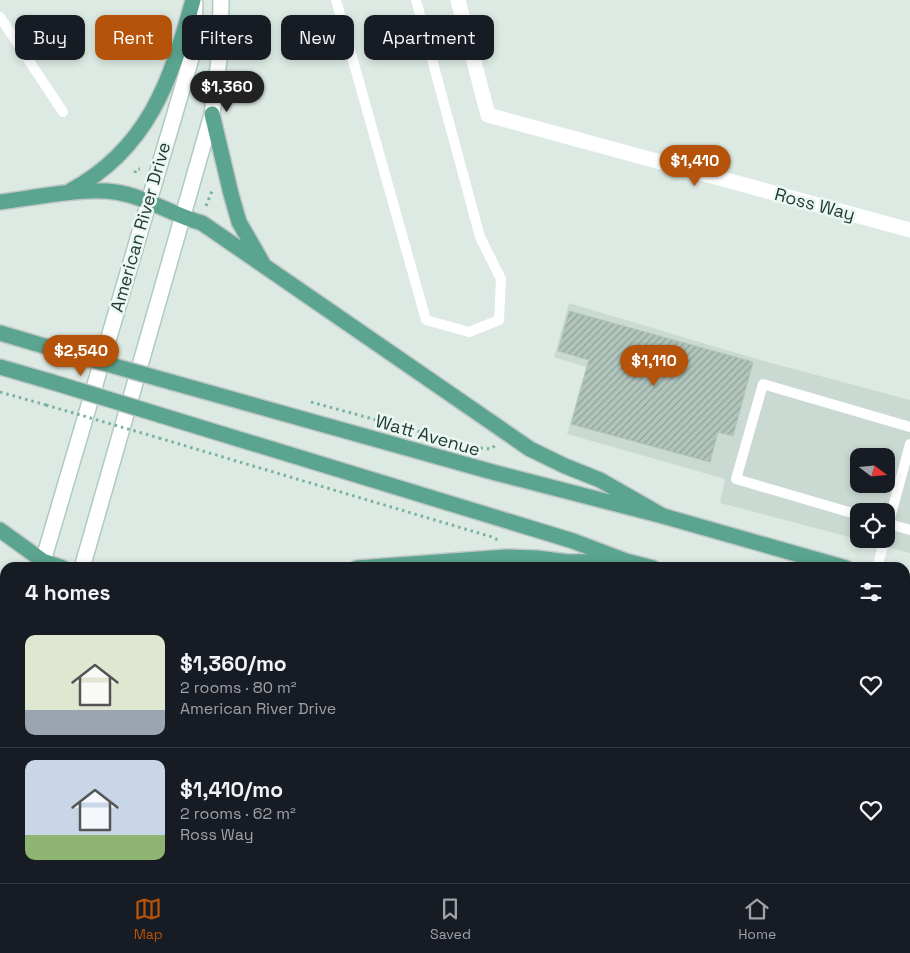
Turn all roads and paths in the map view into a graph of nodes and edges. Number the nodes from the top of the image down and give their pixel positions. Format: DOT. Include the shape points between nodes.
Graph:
graph roads {
  1 [pos="194,0"];
  2 [pos="221,0"];
  3 [pos="336,0"];
  4 [pos="416,0"];
  5 [pos="458,0"];
  6 [pos="0,17"];
  7 [pos="63,112"];
  8 [pos="212,114"];
  9 [pos="140,169"];
  10 [pos="135,173"];
  11 [pos="212,190"];
  12 [pos="64,194"];
  13 [pos="0,202"];
  14 [pos="147,202"];
  15 [pos="206,206"];
  16 [pos="182,218"];
  17 [pos="910,230"];
  18 [pos="264,266"];
  19 [pos="0,333"];
  20 [pos="0,367"];
  21 [pos="0,392"];
  22 [pos="310,402"];
  23 [pos="910,427"];
  24 [pos="500,442"];
  25 [pos="910,444"];
  26 [pos="894,503"];
  27 [pos="850,512"];
  28 [pos="663,516"];
  29 [pos="895,528"];
  30 [pos="0,530"];
  31 [pos="910,530"];
  32 [pos="503,546"];
  33 [pos="883,548"];
  34 [pos="626,561"];
  35 [pos="40,562"];
  36 [pos="43,562"];
  37 [pos="84,562"];
  38 [pos="439,562"];
  39 [pos="568,562"];
  40 [pos="568,562"];
  41 [pos="630,562"];
  42 [pos="825,562"];
  43 [pos="879,562"];
  1 -- 12 [label="main road" via="180,49 145,124 123,152 90,180"];
  1 -- 14 [label="street, American River Drive" via="193,52"];
  2 -- 8 [label="street, American River Drive" via="220,52"];
  3 -- 4 [label="lane" via="426,320 469,332 499,320 500,279 480,237"];
  5 -- 17 [label="street, Ross Way" via="488,115"];
  6 -- 7 [label="lane"];
  8 -- 16 [label="street, American River Drive"];
  8 -- 18 [label="main road" via="239,222"];
  9 -- 10 [label="path"];
  11 -- 15 [label="path"];
  12 -- 13 [label="main road"];
  12 -- 14 [label="main road" via="115,192"];
  14 -- 16 [label="main road"];
  14 -- 36 [label="street, American River Drive"];
  16 -- 18 [label="main road" via="202,223"];
  16 -- 37 [label="street, American River Drive"];
  18 -- 28 [label="main road" via="530,449 600,480"];
  19 -- 28 [label="main road, Watt Avenue, bridge" via="496,474"];
  20 -- 34 [label="main road, bridge" via="573,541"];
  21 -- 32 [label="path, bridge" via="492,537"];
  22 -- 24 [label="path" via="479,448 491,449"];
  23 -- 27 [label="lane" via="764,384 736,479"];
  25 -- 26 [label="lane"];
  28 -- 42 [label="main road, Watt Avenue"];
  29 -- 31 [label="lane"];
  30 -- 35 [label="main road"];
  33 -- 43 [label="lane"];
  34 -- 40 [label="main road"];
  34 -- 41 [label="main road"];
  38 -- 39 [label="main road" via="506,557"];
}
